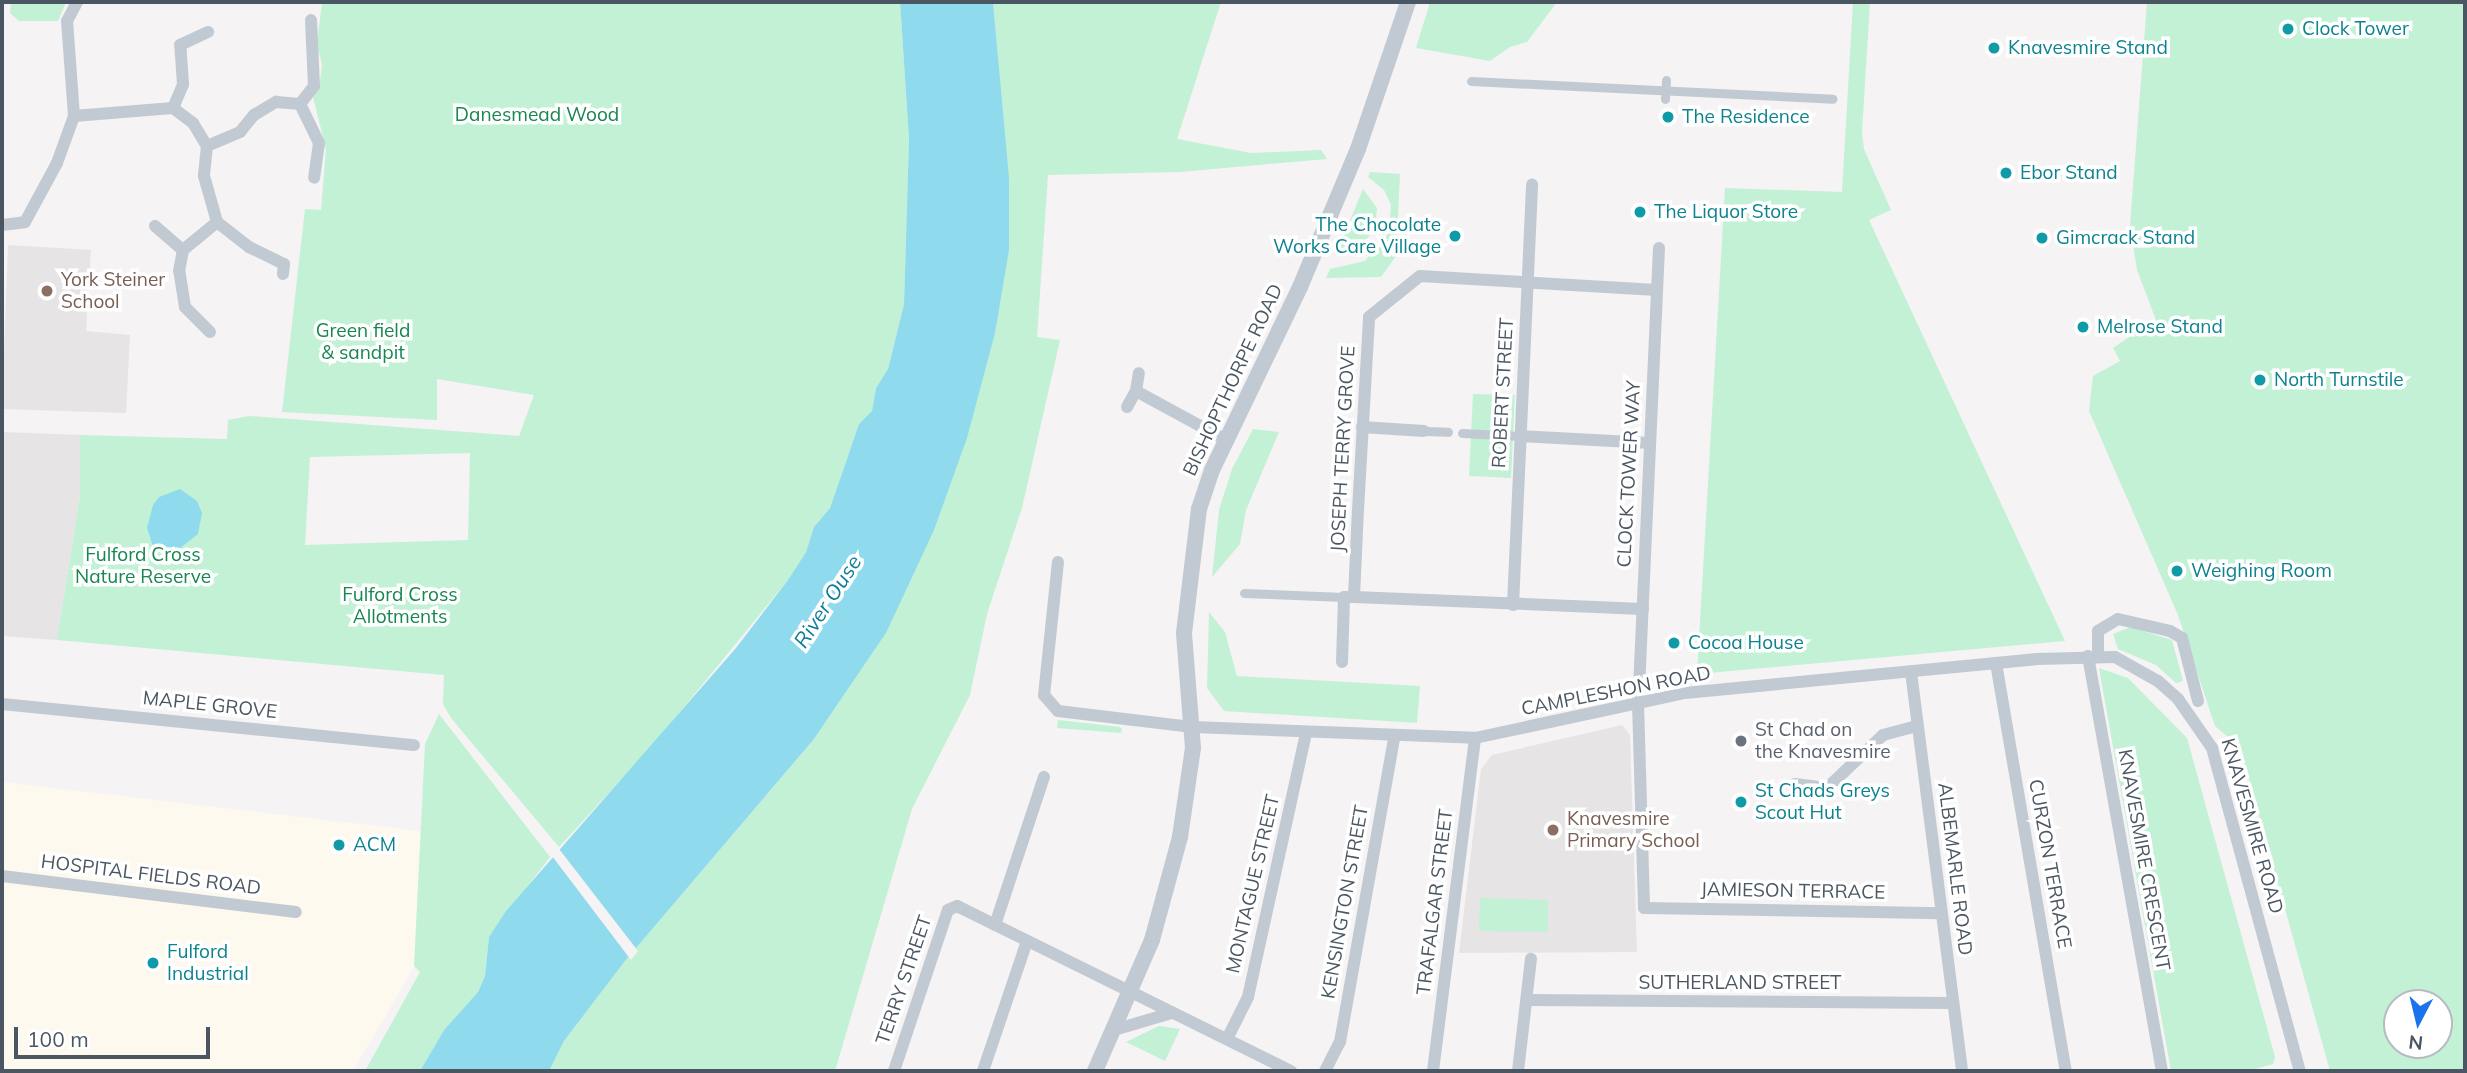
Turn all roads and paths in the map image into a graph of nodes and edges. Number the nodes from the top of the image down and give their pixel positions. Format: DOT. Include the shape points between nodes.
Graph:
graph roads {
  1 [pos="77,2"];
  2 [pos="1408,2"];
  3 [pos="311,20"];
  4 [pos="208,32"];
  5 [pos="1471,81"];
  6 [pos="1833,99"];
  7 [pos="300,104"];
  8 [pos="173,108"];
  9 [pos="74,116"];
  10 [pos="207,146"];
  11 [pos="314,178"];
  12 [pos="1532,184"];
  13 [pos="217,222"];
  14 [pos="2,225"];
  15 [pos="155,226"];
  16 [pos="1659,248"];
  17 [pos="183,250"];
  18 [pos="283,274"];
  19 [pos="1527,282"];
  20 [pos="1657,290"];
  21 [pos="210,332"];
  22 [pos="1139,373"];
  23 [pos="1136,391"];
  24 [pos="1127,407"];
  25 [pos="1362,427"];
  26 [pos="1424,431"];
  27 [pos="1448,432"];
  28 [pos="1462,433"];
  29 [pos="1520,436"];
  30 [pos="1226,440"];
  31 [pos="1650,443"];
  32 [pos="1058,562"];
  33 [pos="1244,593"];
  34 [pos="1349,597"];
  35 [pos="1513,605"];
  36 [pos="1643,609"];
  37 [pos="2093,655"];
  38 [pos="1342,662"];
  39 [pos="1996,663"];
  40 [pos="1910,672"];
  41 [pos="2198,701"];
  42 [pos="1639,702"];
  43 [pos="2,704"];
  44 [pos="1917,726"];
  45 [pos="1193,727"];
  46 [pos="1306,733"];
  47 [pos="1394,738"];
  48 [pos="1475,738"];
  49 [pos="414,745"];
  50 [pos="1044,777"];
  51 [pos="1795,784"];
  52 [pos="2,876"];
  53 [pos="1644,908"];
  54 [pos="296,912"];
  55 [pos="1941,912"];
  56 [pos="995,925"];
  57 [pos="1027,941"];
  58 [pos="1531,959"];
  59 [pos="1129,992"];
  60 [pos="1527,1000"];
  61 [pos="1952,1003"];
  62 [pos="1171,1013"];
  63 [pos="1114,1030"];
  64 [pos="1227,1039"];
  65 [pos="894,1071"];
  66 [pos="983,1071"];
  67 [pos="1095,1071"];
  68 [pos="1292,1071"];
  69 [pos="1325,1071"];
  70 [pos="1433,1071"];
  71 [pos="1518,1071"];
  72 [pos="1962,1071"];
  73 [pos="2066,1071"];
  74 [pos="2162,1071"];
  75 [pos="2299,1071"];
  1 -- 9 [label="street" via="67,21"];
  2 -- 30 [label="street, BISHOPTHORPE ROAD" via="1364,132 1313,256"];
  3 -- 7 [label="street" via="314,86"];
  4 -- 8 [label="street" via="177,42 183,84"];
  5 -- 6 [label="street"];
  7 -- 10 [label="street" via="276,102 254,115 240,132"];
  7 -- 11 [label="street" via="319,143"];
  8 -- 9 [label="street"];
  8 -- 10 [label="street" via="193,123"];
  9 -- 14 [label="street" via="57,163 25,222"];
  10 -- 13 [label="street" via="204,176"];
  12 -- 19 [label="street, ROBERT STREET"];
  13 -- 17 [label="street"];
  13 -- 18 [label="street" via="249,247 284,264"];
  15 -- 17 [label="street"];
  16 -- 20 [label="street, CLOCK TOWER WAY"];
  17 -- 21 [label="street" via="181,296"];
  19 -- 20 [label="street, JOSEPH TERRY GROVE"];
  19 -- 25 [label="street, JOSEPH TERRY GROVE" via="1420,276 1369,317"];
  19 -- 29 [label="street, ROBERT STREET"];
  20 -- 31 [label="street, CLOCK TOWER WAY"];
  22 -- 23 [label="street"];
  23 -- 24 [label="street"];
  23 -- 30 [label="street"];
  25 -- 26 [label="street"];
  25 -- 34 [label="street, JOSEPH TERRY GROVE"];
  26 -- 27 [label="street"];
  28 -- 29 [label="street"];
  29 -- 31 [label="street"];
  29 -- 35 [label="street, ROBERT STREET"];
  30 -- 45 [label="street, BISHOPTHORPE ROAD" via="1199,509 1189,570 1184,650"];
  31 -- 36 [label="street, CLOCK TOWER WAY"];
  32 -- 45 [label="street, CAMPLESHON ROAD" via="1044,695 1058,711"];
  33 -- 34 [label="street"];
  34 -- 35 [label="street"];
  34 -- 38 [label="street, JOSEPH TERRY GROVE"];
  35 -- 36 [label="street"];
  36 -- 42 [label="street, CLOCK TOWER WAY"];
  37 -- 39 [label="street, CAMPLESHON ROAD"];
  37 -- 41 [label="street" via="2098,631 2118,619 2171,631 2182,638"];
  37 -- 74 [label="street, KNAVESMIRE CRESCENT"];
  37 -- 75 [label="street, KNAVESMIRE ROAD" via="2115,657 2150,674 2205,733"];
  39 -- 40 [label="street, CAMPLESHON ROAD"];
  39 -- 73 [label="street, CURZON TERRACE"];
  40 -- 42 [label="street, CAMPLESHON ROAD" via="1685,693"];
  40 -- 44 [label="street, ALBEMARLE ROAD"];
  42 -- 48 [label="street, CAMPLESHON ROAD"];
  42 -- 53 [label="street, CLOCK TOWER WAY"];
  43 -- 49 [label="street, MAPLE GROVE"];
  44 -- 51 [label="street" via="1883,735 1827,788"];
  44 -- 55 [label="street, ALBEMARLE ROAD"];
  45 -- 46 [label="street, CAMPLESHON ROAD"];
  45 -- 59 [label="street, BISHOPTHORPE ROAD" via="1188,797 1167,894"];
  46 -- 47 [label="street, CAMPLESHON ROAD"];
  46 -- 64 [label="street, MONTAGUE STREET" via="1248,997"];
  47 -- 48 [label="street, CAMPLESHON ROAD"];
  47 -- 69 [label="street, KENSINGTON STREET" via="1340,1042"];
  48 -- 70 [label="street, TRAFALGAR STREET"];
  50 -- 56 [label="street"];
  52 -- 54 [label="street, HOSPITAL FIELDS ROAD"];
  53 -- 55 [label="street, JAMIESON TERRACE"];
  55 -- 61 [label="street, ALBEMARLE ROAD"];
  56 -- 57 [label="street"];
  56 -- 65 [label="street, TERRY STREET" via="957,906 948,910"];
  57 -- 59 [label="street"];
  57 -- 66 [label="street"];
  58 -- 60 [label="street"];
  59 -- 62 [label="street"];
  59 -- 63 [label="street, BISHOPTHORPE ROAD"];
  60 -- 61 [label="street, SUTHERLAND STREET"];
  60 -- 71 [label="street"];
  61 -- 72 [label="street, ALBEMARLE ROAD"];
  62 -- 63 [label="street"];
  62 -- 64 [label="street"];
  63 -- 67 [label="street, BISHOPTHORPE ROAD"];
  64 -- 68 [label="street"];
}
